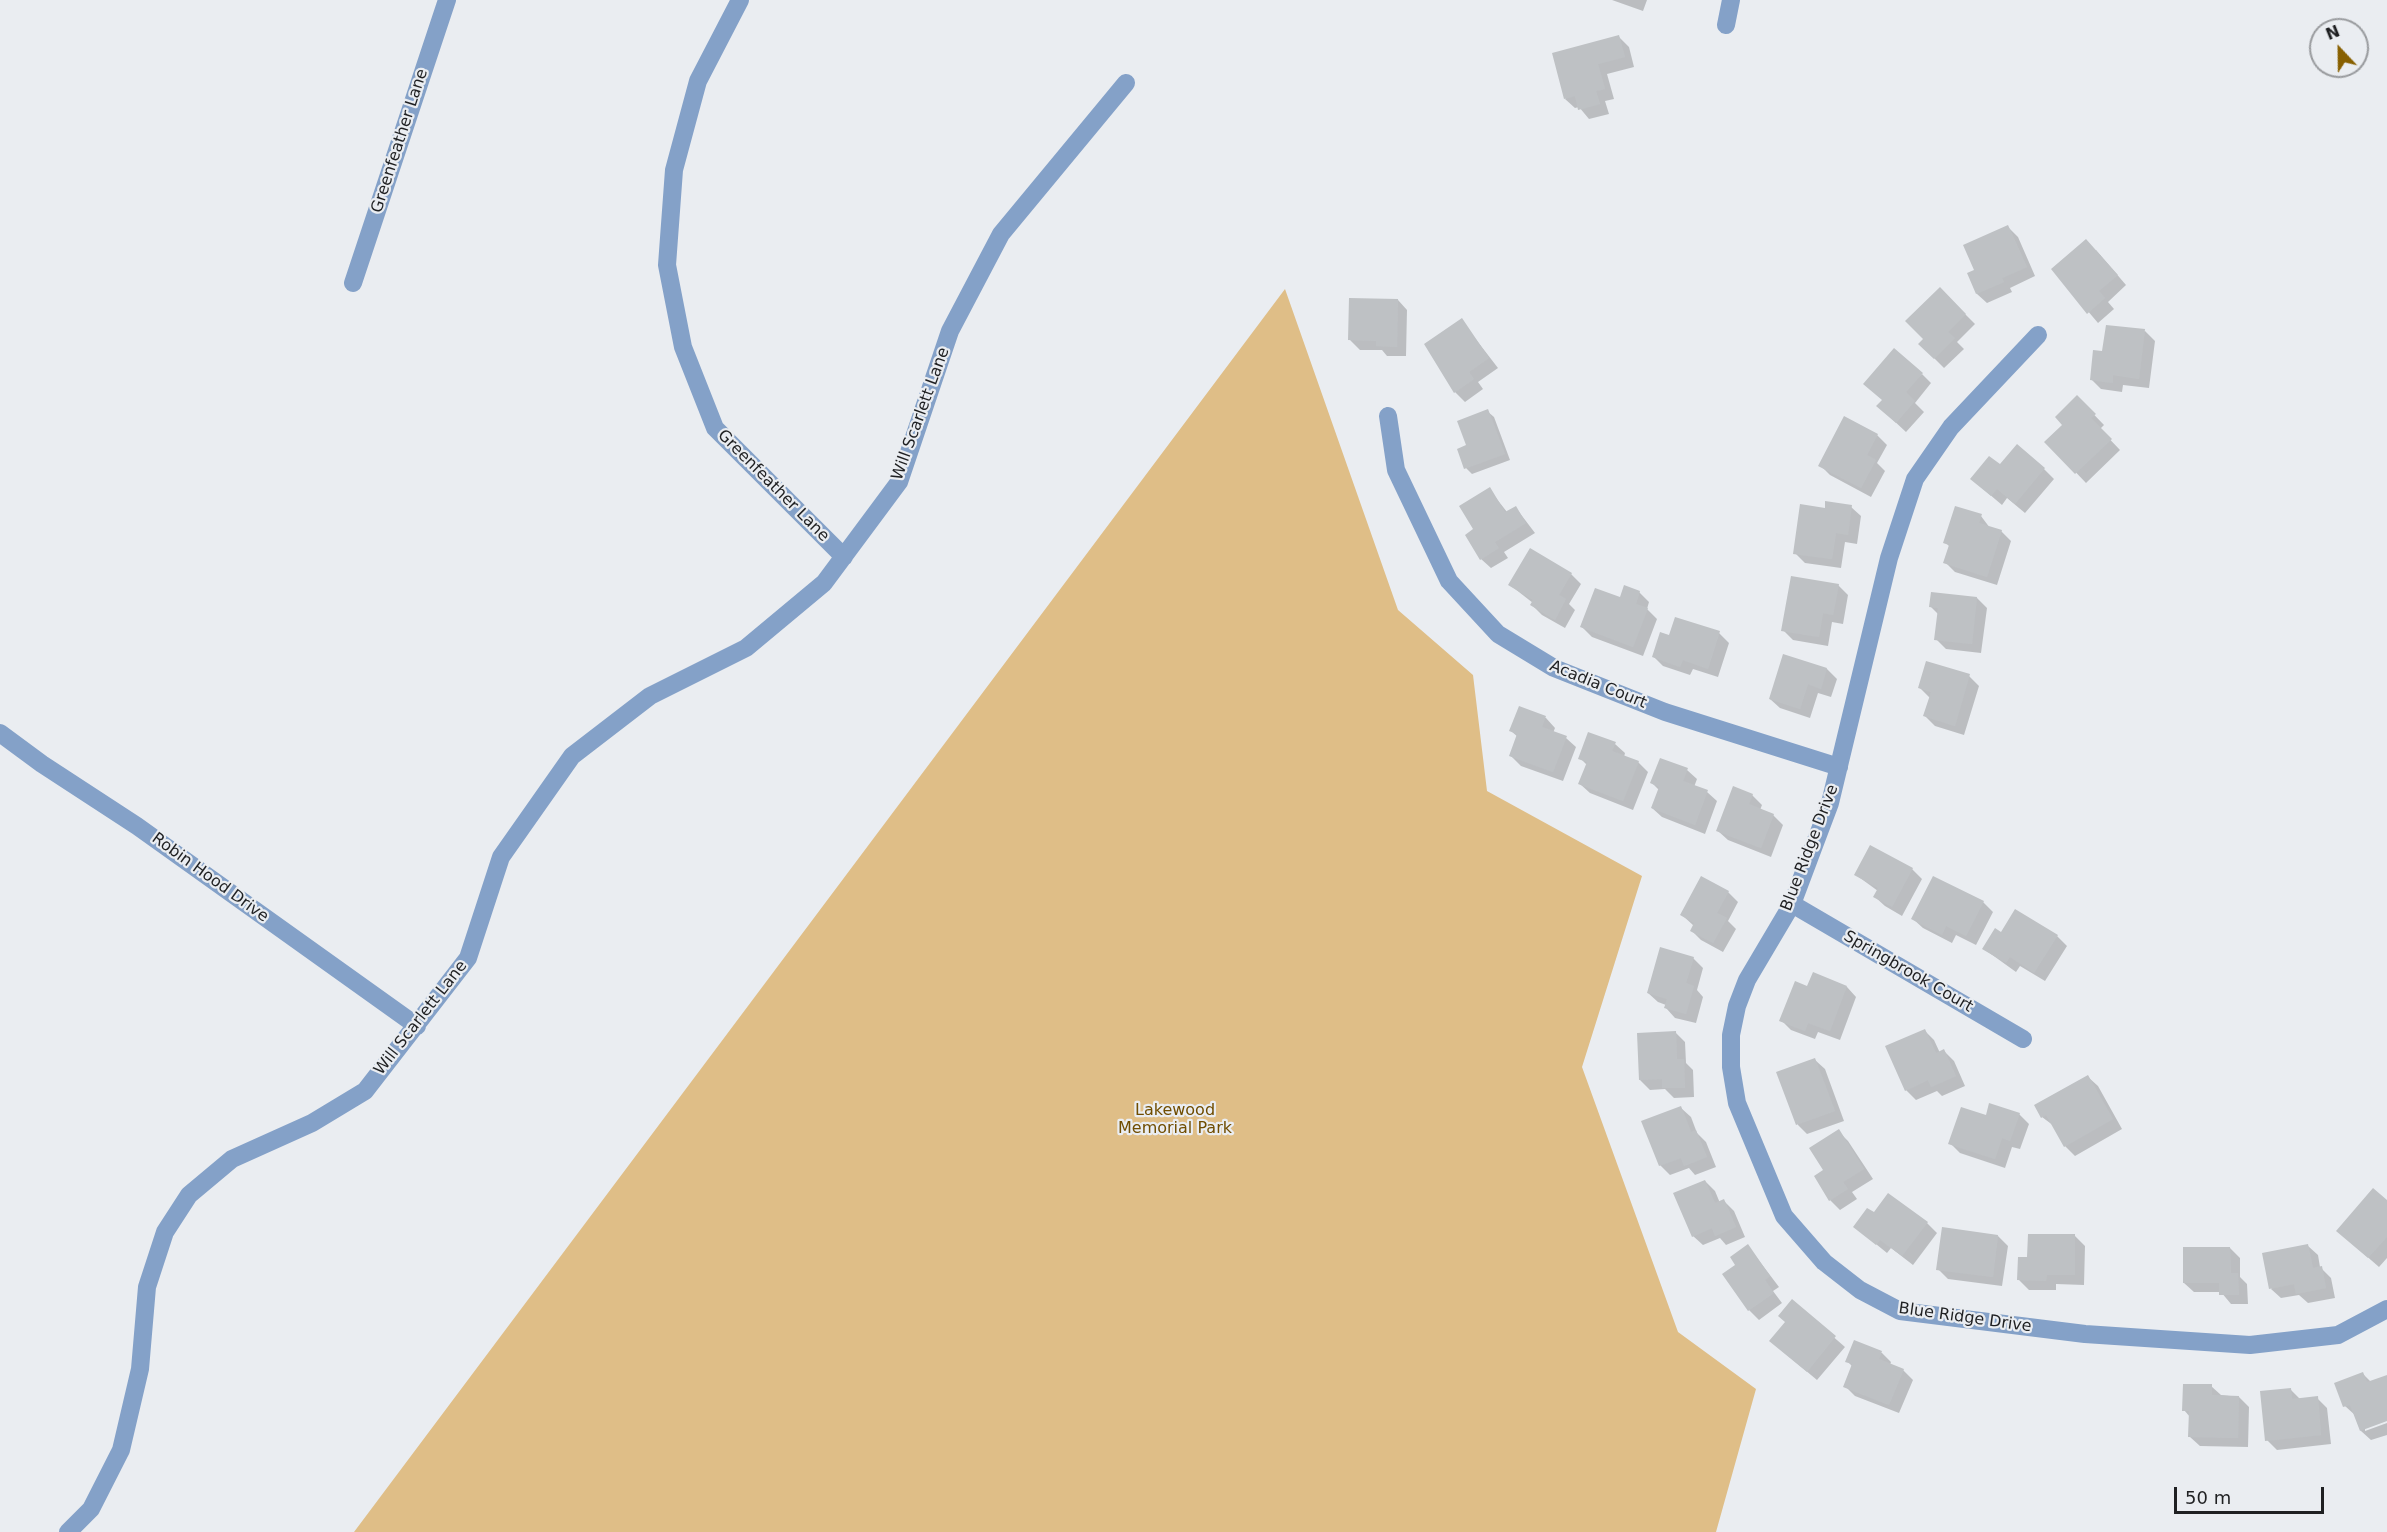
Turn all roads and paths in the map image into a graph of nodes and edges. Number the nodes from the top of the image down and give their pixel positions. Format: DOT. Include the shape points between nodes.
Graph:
graph roads {
  1 [pos="447,0"];
  2 [pos="740,0"];
  3 [pos="1731,0"];
  4 [pos="1726,25"];
  5 [pos="1126,83"];
  6 [pos="353,283"];
  7 [pos="2038,335"];
  8 [pos="1388,416"];
  9 [pos="843,557"];
  10 [pos="0,734"];
  11 [pos="1839,767"];
  12 [pos="1792,904"];
  13 [pos="417,1026"];
  14 [pos="2023,1039"];
  15 [pos="2387,1309"];
  16 [pos="68,1532"];
  1 -- 6 [label="street, Greenfeather Lane"];
  2 -- 9 [label="street, Greenfeather Lane" via="698,81 674,170 667,265 683,347 715,428"];
  3 -- 4 [label="street"];
  5 -- 9 [label="street, Will Scarlett Lane" via="1001,234 950,331 899,482"];
  7 -- 11 [label="street, Blue Ridge Drive" via="1952,427 1915,479 1889,558"];
  8 -- 11 [label="street, Acadia Court" via="1396,471 1449,581 1498,634 1554,668 1665,712"];
  9 -- 13 [label="street, Will Scarlett Lane" via="824,583 746,648 650,696 572,756 501,857 468,958"];
  10 -- 13 [label="street, Robin Hood Drive" via="137,826"];
  11 -- 12 [label="street, Blue Ridge Drive" via="1830,803"];
  12 -- 14 [label="street, Springbrook Court"];
  12 -- 15 [label="street, Blue Ridge Drive" via="1747,980 1737,1006 1731,1035 1737,1103 1784,1216 1824,1262 1860,1290 1900,1311 2085,1334 2250,1345 2338,1335"];
  13 -- 16 [label="street, Will Scarlett Lane" via="365,1091 312,1123 232,1159 189,1195 165,1232 147,1287 140,1368 121,1450 91,1509"];
}
